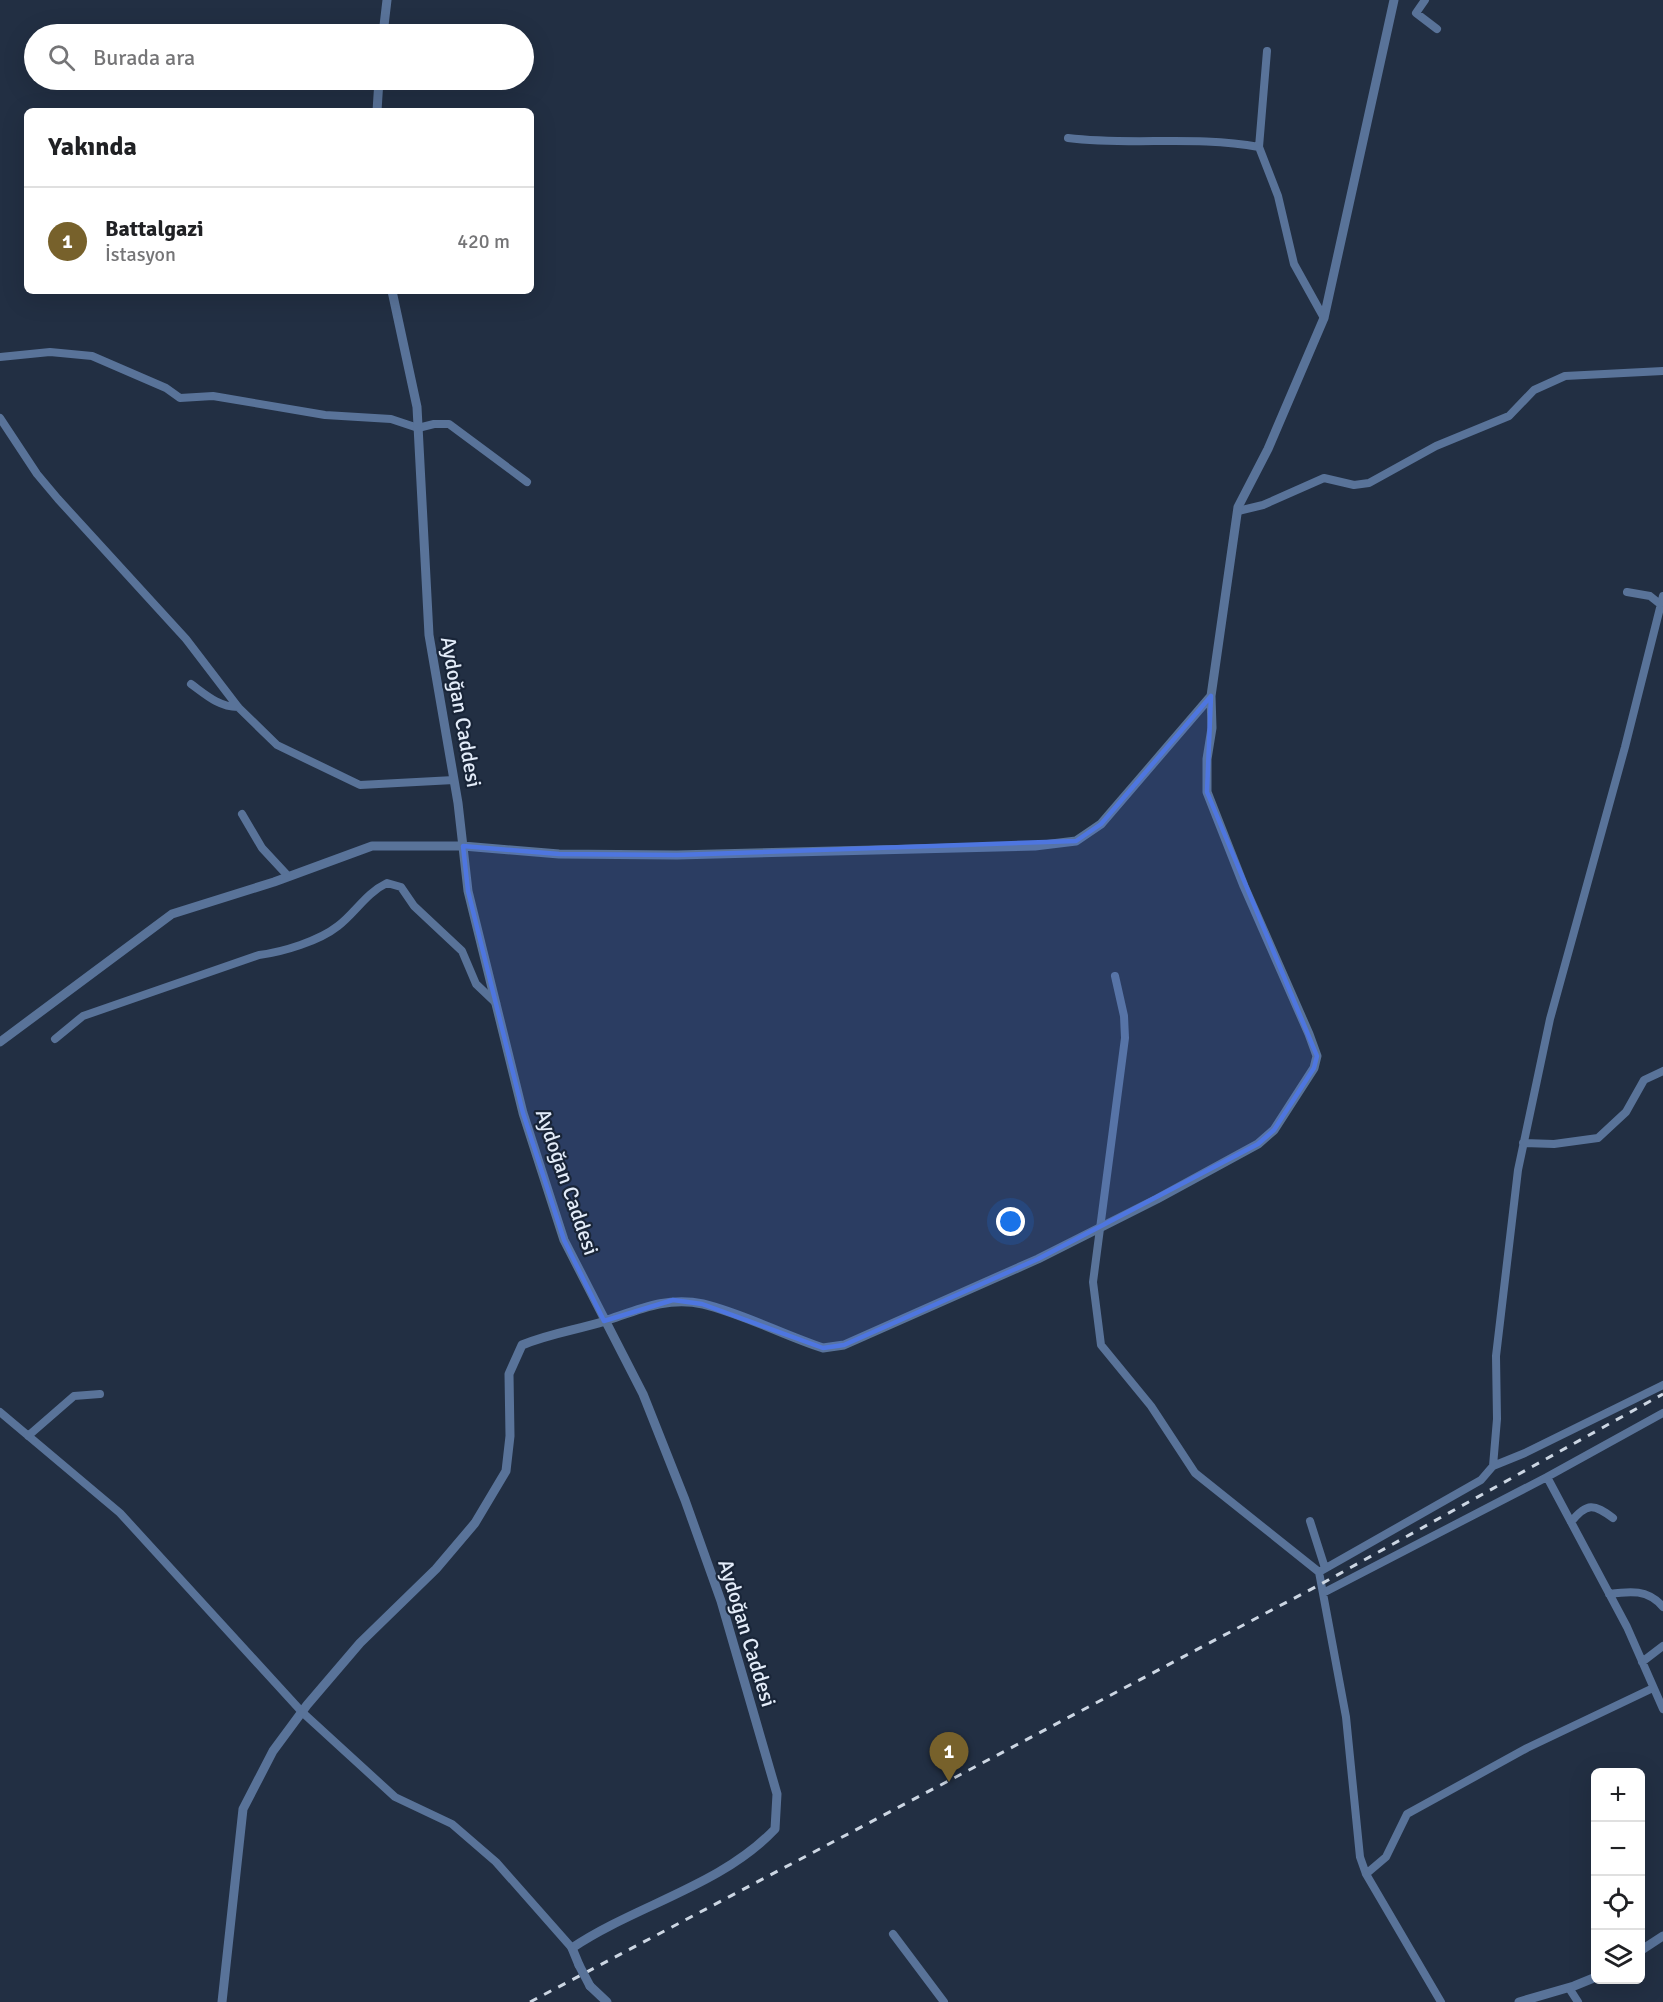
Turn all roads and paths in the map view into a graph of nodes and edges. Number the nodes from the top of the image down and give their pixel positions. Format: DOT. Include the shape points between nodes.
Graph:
graph roads {
  1 [pos="387,0"];
  2 [pos="1394,0"];
  3 [pos="1425,0"];
  4 [pos="384,24"];
  5 [pos="1437,29"];
  6 [pos="1267,51"];
  7 [pos="377,90"];
  8 [pos="376,108"];
  9 [pos="1068,138"];
  10 [pos="1259,147"];
  11 [pos="393,294"];
  12 [pos="1324,318"];
  13 [pos="0,357"];
  14 [pos="1663,371"];
  15 [pos="0,418"];
  16 [pos="418,428"];
  17 [pos="527,482"];
  18 [pos="1238,511"];
  19 [pos="1627,592"];
  20 [pos="1662,600"];
  21 [pos="191,684"];
  22 [pos="1211,696"];
  23 [pos="238,707"];
  24 [pos="454,780"];
  25 [pos="242,814"];
  26 [pos="463,846"];
  27 [pos="288,876"];
  28 [pos="1115,976"];
  29 [pos="497,1004"];
  30 [pos="55,1039"];
  31 [pos="0,1042"];
  32 [pos="1663,1071"];
  33 [pos="1523,1143"];
  34 [pos="1101,1226"];
  35 [pos="604,1321"];
  36 [pos="1663,1385"];
  37 [pos="100,1394"];
  38 [pos="0,1412"];
  39 [pos="1663,1413"];
  40 [pos="28,1436"];
  41 [pos="1493,1466"];
  42 [pos="1547,1477"];
  43 [pos="1613,1518"];
  44 [pos="1310,1521"];
  45 [pos="1571,1522"];
  46 [pos="1322,1570"];
  47 [pos="1323,1593"];
  48 [pos="1609,1594"];
  49 [pos="1663,1607"];
  50 [pos="1663,1646"];
  51 [pos="1642,1662"];
  52 [pos="1653,1688"];
  53 [pos="1663,1710"];
  54 [pos="302,1712"];
  55 [pos="1366,1874"];
  56 [pos="893,1934"];
  57 [pos="1663,1936"];
  58 [pos="572,1948"];
  59 [pos="1645,1948"];
  60 [pos="1591,1979"];
  61 [pos="1569,1988"];
  62 [pos="222,2002"];
  63 [pos="607,2002"];
  64 [pos="944,2002"];
  65 [pos="1441,2002"];
  66 [pos="1519,2002"];
  67 [pos="1578,2002"];
  1 -- 4 [label="street"];
  2 -- 12 [label="street"];
  3 -- 5 [label="street" via="1416,13"];
  6 -- 10 [label="street"];
  7 -- 8 [label="street"];
  9 -- 10 [label="street" via="1201,139"];
  10 -- 12 [label="street" via="1278,196 1294,264"];
  11 -- 16 [label="street, Aydoğan Caddesi"];
  12 -- 18 [label="street"];
  13 -- 16 [label="street" via="50,352 92,356 180,398 213,396 325,415 391,419"];
  14 -- 18 [label="street" via="1565,376 1534,390 1509,416 1436,446 1369,483 1354,485 1324,478 1263,506"];
  15 -- 23 [label="street" via="37,474 186,639"];
  16 -- 17 [label="street" via="449,424"];
  16 -- 24 [label="street, Aydoğan Caddesi" via="429,635"];
  18 -- 22 [label="street"];
  19 -- 20 [label="street"];
  20 -- 33 [label="street" via="1626,747 1550,1019"];
  21 -- 23 [label="street" via="227,707"];
  22 -- 26 [label="street" via="1101,824 1076,841 1035,846 677,855 559,854"];
  22 -- 34 [label="street" via="1207,792 1317,1056 1314,1068 1274,1130 1258,1144"];
  23 -- 24 [label="street" via="277,745 360,785"];
  24 -- 26 [label="street, Aydoğan Caddesi"];
  25 -- 27 [label="street" via="262,848"];
  26 -- 27 [label="street" via="372,846"];
  26 -- 29 [label="street, Aydoğan Caddesi" via="468,891"];
  27 -- 31 [label="street" via="172,914"];
  28 -- 34 [label="street" via="1125,1038"];
  29 -- 30 [label="street" via="476,984 462,951 414,906 401,887 387,883 372,890 337,927 282,952 259,955 83,1016"];
  29 -- 35 [label="street, Aydoğan Caddesi" via="523,1113 564,1240"];
  32 -- 33 [label="street" via="1644,1080 1626,1112 1598,1138 1554,1144"];
  33 -- 41 [label="street" via="1496,1356"];
  34 -- 35 [label="street" via="1038,1259 844,1345 823,1348 702,1304 673,1300"];
  34 -- 46 [label="street" via="1093,1282 1101,1345 1151,1406 1195,1473"];
  35 -- 54 [label="street" via="548,1334 522,1346 509,1374 506,1471 476,1523 436,1569 360,1643"];
  35 -- 58 [label="street, Aydoğan Caddesi" via="643,1394 721,1601 777,1794 776,1829 756,1849 725,1868"];
  36 -- 41 [label="street"];
  37 -- 40 [label="street" via="74,1396"];
  38 -- 40 [label="street"];
  39 -- 42 [label="street"];
  40 -- 54 [label="street" via="120,1513"];
  41 -- 46 [label="street" via="1480,1480"];
  42 -- 45 [label="street"];
  42 -- 47 [label="street"];
  43 -- 45 [label="street" via="1591,1507 1580,1511"];
  44 -- 46 [label="street"];
  45 -- 48 [label="street"];
  46 -- 47 [label="street"];
  47 -- 55 [label="street" via="1346,1717 1360,1857"];
  48 -- 49 [label="street" via="1633,1590"];
  48 -- 51 [label="street"];
  50 -- 51 [label="street"];
  51 -- 52 [label="street"];
  52 -- 53 [label="street"];
  52 -- 55 [label="street" via="1527,1748 1407,1814 1386,1857"];
  54 -- 58 [label="street" via="395,1797 452,1824 496,1862"];
  54 -- 62 [label="street" via="273,1751 243,1809"];
  55 -- 65 [label="street"];
  56 -- 64 [label="street"];
  57 -- 59 [label="street"];
  58 -- 63 [label="street, bridge" via="590,1986"];
  60 -- 61 [label="street"];
  61 -- 66 [label="street"];
  61 -- 67 [label="street"];
}
